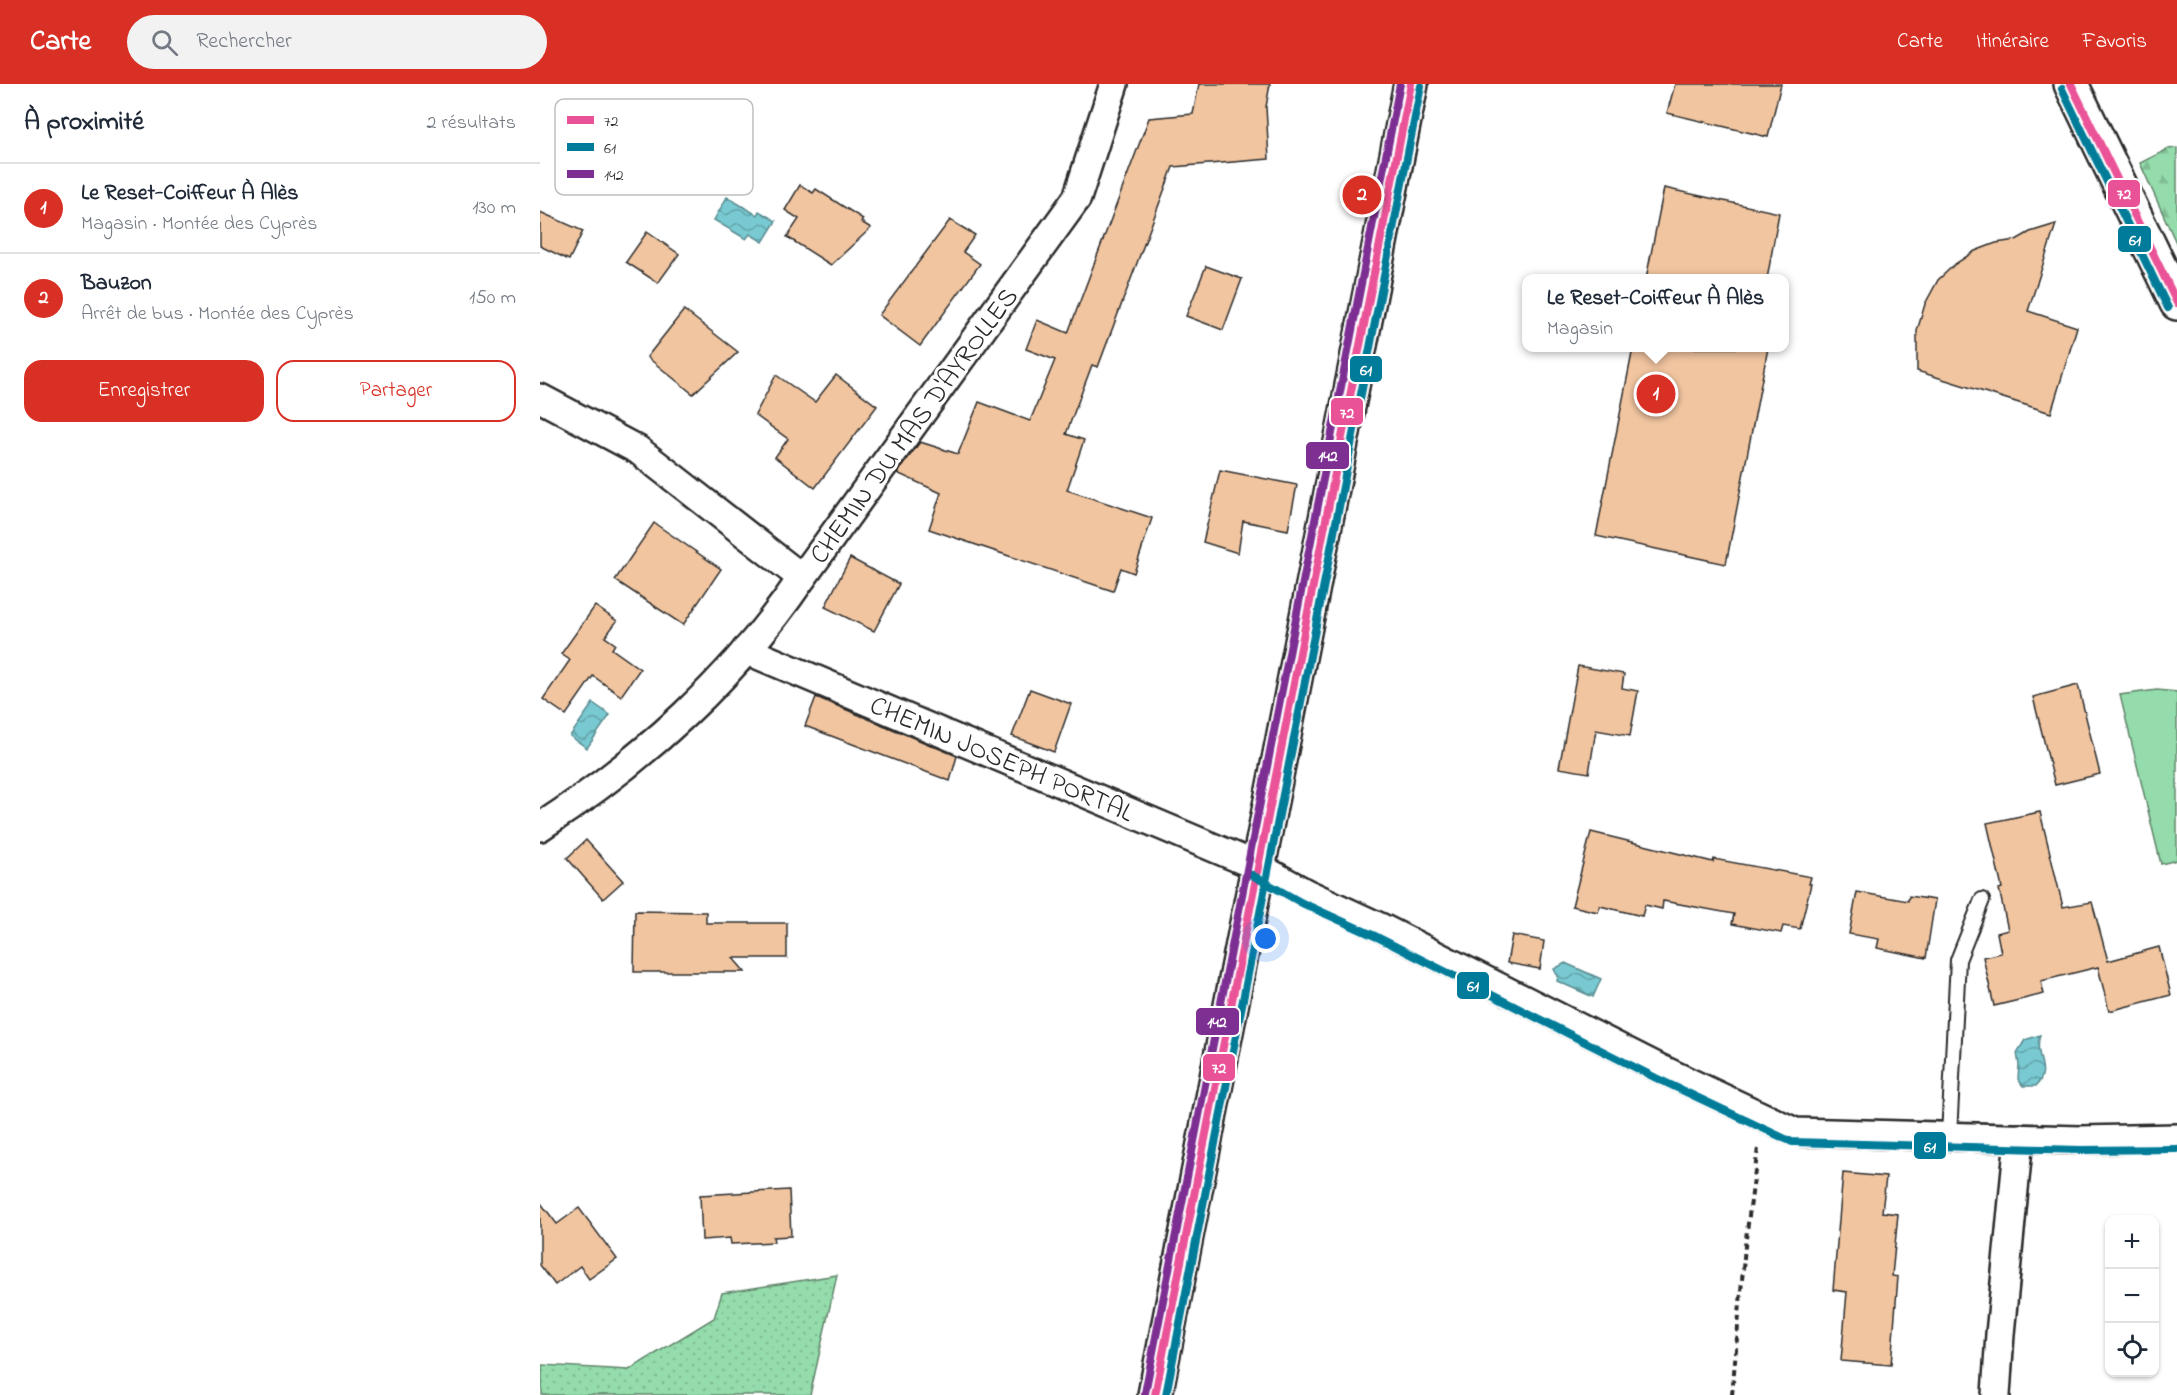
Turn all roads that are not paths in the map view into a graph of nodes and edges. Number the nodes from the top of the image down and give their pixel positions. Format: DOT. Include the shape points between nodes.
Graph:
graph roads {
  1 [pos="1114,84"];
  2 [pos="1412,84"];
  3 [pos="2071,84"];
  4 [pos="2177,303"];
  5 [pos="540,398"];
  6 [pos="802,578"];
  7 [pos="746,650"];
  8 [pos="540,826"];
  9 [pos="1257,866"];
  10 [pos="1982,900"];
  11 [pos="1949,1136"];
  12 [pos="2019,1138"];
  13 [pos="2177,1138"];
  14 [pos="1155,1395"];
  15 [pos="1996,1395"];
  1 -- 6 [label="street, CHEMIN DU MAS D'AYROLLES" via="1077,198"];
  2 -- 9 [label="main road"];
  3 -- 4 [label="main road"];
  5 -- 6 [label="street, CHEMIN DU MAS D'AYROLLES" via="638,450"];
  6 -- 7 [label="street"];
  7 -- 8 [label="street" via="612,778"];
  7 -- 9 [label="street, CHEMIN JOSEPH PORTAL"];
  9 -- 11 [label="street, CHEMIN JOSEPH PORTAL" via="1795,1132"];
  9 -- 14 [label="main road"];
  10 -- 11 [label="lane" via="1958,960"];
  11 -- 12 [label="street, CHEMIN JOSEPH PORTAL"];
  12 -- 13 [label="street, CHEMIN JOSEPH PORTAL"];
  12 -- 15 [label="street"];
}
